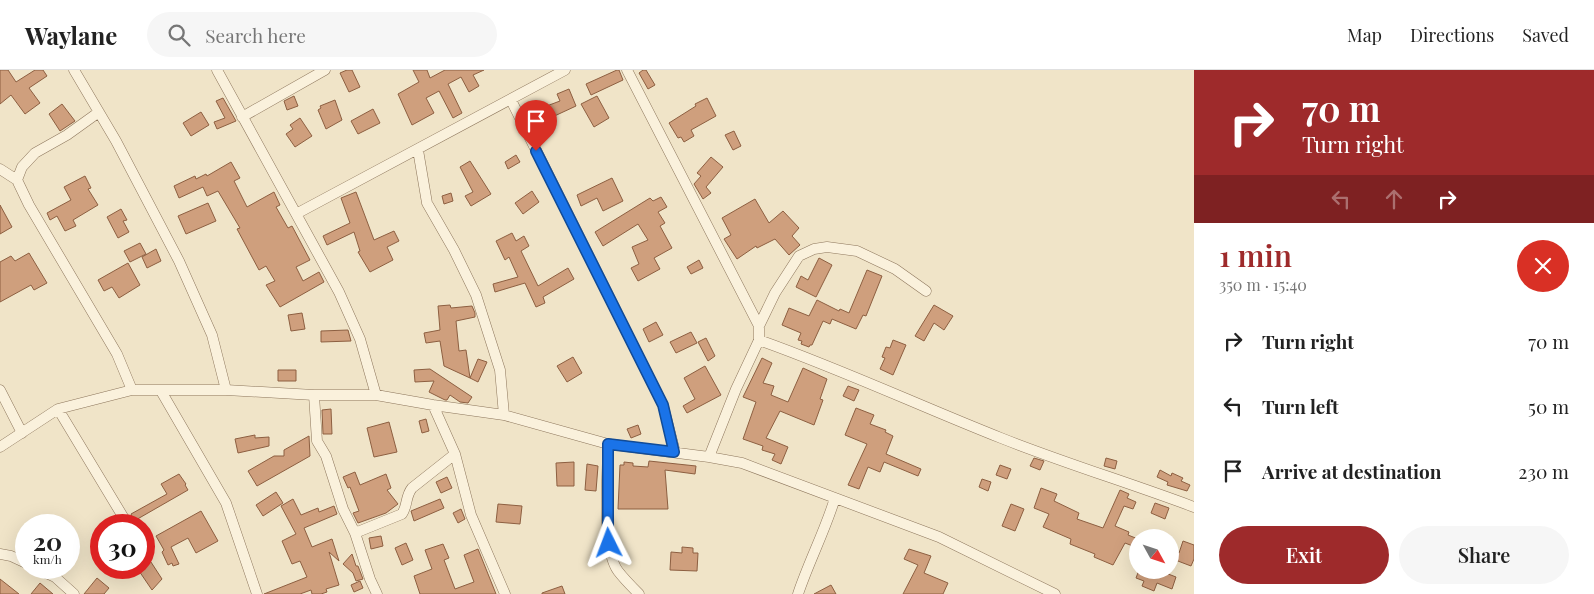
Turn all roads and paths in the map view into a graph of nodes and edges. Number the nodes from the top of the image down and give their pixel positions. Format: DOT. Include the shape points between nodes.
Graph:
graph roads {
  1 [pos="74,70"];
  2 [pos="217,70"];
  3 [pos="325,70"];
  4 [pos="566,70"];
  5 [pos="627,70"];
  6 [pos="511,100"];
  7 [pos="99,112"];
  8 [pos="242,117"];
  9 [pos="418,150"];
  10 [pos="0,169"];
  11 [pos="18,180"];
  12 [pos="296,214"];
  13 [pos="926,291"];
  14 [pos="760,326"];
  15 [pos="759,340"];
  16 [pos="0,390"];
  17 [pos="132,390"];
  18 [pos="161,390"];
  19 [pos="226,390"];
  20 [pos="314,395"];
  21 [pos="376,395"];
  22 [pos="433,405"];
  23 [pos="58,409"];
  24 [pos="504,415"];
  25 [pos="22,433"];
  26 [pos="608,444"];
  27 [pos="0,447"];
  28 [pos="674,452"];
  29 [pos="455,454"];
  30 [pos="709,457"];
  31 [pos="835,498"];
  32 [pos="1194,507"];
  33 [pos="121,514"];
  34 [pos="355,533"];
  35 [pos="0,554"];
  36 [pos="15,558"];
  37 [pos="58,579"];
  38 [pos="74,594"];
  39 [pos="257,594"];
  40 [pos="377,594"];
  41 [pos="505,594"];
  42 [pos="639,594"];
  43 [pos="798,594"];
  44 [pos="1055,594"];
  1 -- 7 [label="street"];
  2 -- 8 [label="street"];
  3 -- 8 [label="street"];
  4 -- 6 [label="street"];
  5 -- 14 [label="street"];
  6 -- 9 [label="street"];
  6 -- 28 [label="street" via="663,405"];
  7 -- 11 [label="street" via="35,153 22,166"];
  7 -- 19 [label="street" via="179,261 212,335"];
  8 -- 12 [label="street"];
  9 -- 12 [label="street"];
  9 -- 24 [label="street" via="427,203 476,295 500,370"];
  10 -- 11 [label="street"];
  11 -- 17 [label="street" via="29,205 118,354"];
  12 -- 21 [label="street" via="339,292 360,339"];
  13 -- 14 [label="street" via="895,269 858,251 827,247 814,249 800,256"];
  14 -- 15 [label="street"];
  15 -- 30 [label="street"];
  15 -- 32 [label="street" via="814,359 1003,439"];
  16 -- 25 [label="street"];
  17 -- 18 [label="street"];
  17 -- 23 [label="street"];
  18 -- 19 [label="street"];
  18 -- 39 [label="street" via="226,503"];
  19 -- 20 [label="street"];
  20 -- 21 [label="street"];
  20 -- 34 [label="street" via="317,442 326,456 343,509"];
  21 -- 22 [label="street"];
  22 -- 24 [label="street"];
  22 -- 29 [label="street"];
  23 -- 25 [label="street"];
  23 -- 33 [label="street"];
  24 -- 26 [label="street"];
  25 -- 27 [label="street"];
  26 -- 28 [label="street"];
  26 -- 42 [label="street" via="611,556 617,571"];
  28 -- 30 [label="street"];
  29 -- 34 [label="street" via="412,488 402,514"];
  29 -- 41 [label="street" via="471,515"];
  30 -- 31 [label="street" via="742,464"];
  31 -- 43 [label="street"];
  31 -- 44 [label="street" via="939,537"];
  34 -- 40 [label="street"];
  35 -- 36 [label="street"];
  37 -- 38 [label="street"];
}
